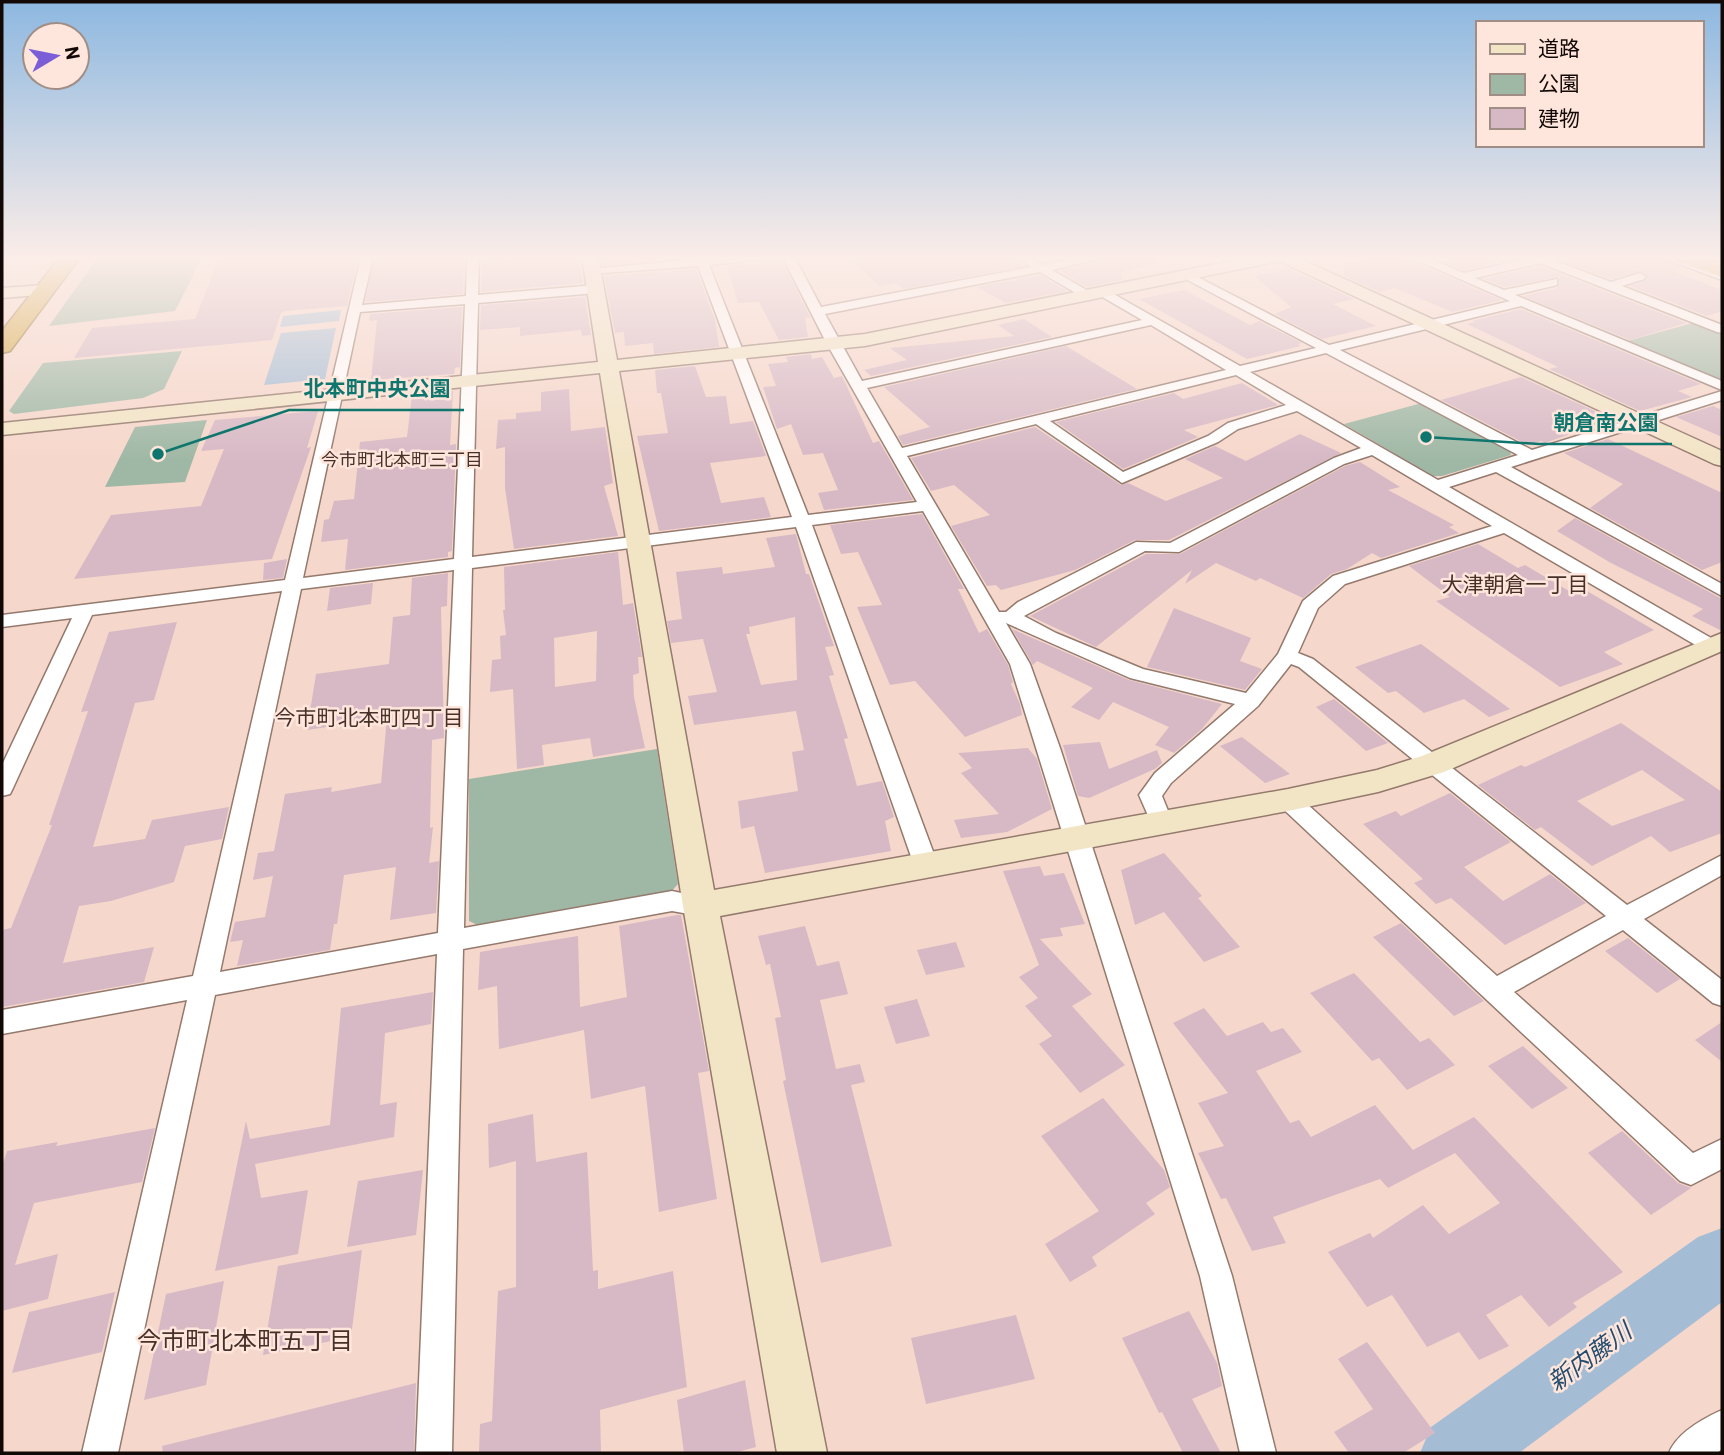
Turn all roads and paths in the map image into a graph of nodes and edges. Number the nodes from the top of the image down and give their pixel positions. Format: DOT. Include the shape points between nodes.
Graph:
graph roads {
  1 [pos="19,324"];
  2 [pos="353,324"];
  3 [pos="470,324"];
  4 [pos="601,324"];
  5 [pos="726,324"];
  6 [pos="823,324"];
  7 [pos="937,324"];
  8 [pos="1141,324"];
  9 [pos="1159,324"];
  10 [pos="1280,324"];
  11 [pos="1431,324"];
  12 [pos="1569,324"];
  13 [pos="834,344"];
  14 [pos="2,346"];
  15 [pos="1329,349"];
  16 [pos="738,355"];
  17 [pos="607,367"];
  18 [pos="1241,370"];
  19 [pos="468,382"];
  20 [pos="859,386"];
  21 [pos="335,395"];
  22 [pos="1721,395"];
  23 [pos="1300,405"];
  24 [pos="1039,420"];
  25 [pos="1641,421"];
  26 [pos="2,429"];
  27 [pos="1374,449"];
  28 [pos="899,453"];
  29 [pos="1532,456"];
  30 [pos="1722,459"];
  31 [pos="1497,467"];
  32 [pos="1435,486"];
  33 [pos="930,505"];
  34 [pos="802,521"];
  35 [pos="1505,527"];
  36 [pos="637,542"];
  37 [pos="463,562"];
  38 [pos="293,583"];
  39 [pos="1722,591"];
  40 [pos="85,610"];
  41 [pos="1003,617"];
  42 [pos="2,621"];
  43 [pos="1717,644"];
  44 [pos="1287,656"];
  45 [pos="1251,701"];
  46 [pos="1433,764"];
  47 [pos="2,788"];
  48 [pos="1288,800"];
  49 [pos="1162,822"];
  50 [pos="1077,837"];
  51 [pos="1722,864"];
  52 [pos="926,865"];
  53 [pos="700,906"];
  54 [pos="1624,917"];
  55 [pos="452,942"];
  56 [pos="204,986"];
  57 [pos="1494,990"];
  58 [pos="1722,995"];
  59 [pos="2,1022"];
  60 [pos="1722,1153"];
  61 [pos="1722,1428"];
  62 [pos="100,1453"];
  63 [pos="434,1453"];
  64 [pos="802,1453"];
  65 [pos="1258,1453"];
  66 [pos="1687,1453"];
  1 -- 14 [label="highway"];
  2 -- 21 [label="street"];
  3 -- 19 [label="street"];
  4 -- 17 [label="street"];
  5 -- 16 [label="street"];
  6 -- 13 [label="street"];
  7 -- 13 [label="street"];
  8 -- 20 [label="street"];
  9 -- 18 [label="street"];
  10 -- 15 [label="street"];
  11 -- 15 [label="street"];
  11 -- 25 [label="street"];
  12 -- 22 [label="street"];
  13 -- 16 [label="street"];
  13 -- 20 [label="street"];
  15 -- 18 [label="street"];
  15 -- 29 [label="street"];
  16 -- 17 [label="street"];
  16 -- 34 [label="street"];
  17 -- 19 [label="street"];
  17 -- 36 [label="street"];
  18 -- 23 [label="street"];
  18 -- 24 [label="street"];
  19 -- 21 [label="street"];
  19 -- 37 [label="street"];
  20 -- 28 [label="street"];
  21 -- 26 [label="street"];
  21 -- 38 [label="street"];
  22 -- 25 [label="street"];
  23 -- 24 [label="street" via="1233,426 1122,478"];
  23 -- 27 [label="street"];
  24 -- 28 [label="street"];
  25 -- 29 [label="street"];
  25 -- 30 [label="street"];
  27 -- 32 [label="street"];
  27 -- 41 [label="street" via="1339,461 1173,548 1142,545"];
  28 -- 33 [label="street"];
  29 -- 31 [label="street"];
  31 -- 32 [label="street"];
  31 -- 39 [label="street"];
  32 -- 35 [label="street"];
  33 -- 34 [label="street"];
  33 -- 41 [label="street"];
  34 -- 36 [label="street"];
  34 -- 52 [label="street"];
  35 -- 43 [label="street"];
  35 -- 44 [label="street" via="1339,580 1310,605"];
  36 -- 37 [label="street"];
  36 -- 53 [label="street"];
  37 -- 38 [label="street"];
  37 -- 55 [label="street"];
  38 -- 40 [label="street"];
  38 -- 56 [label="street"];
  40 -- 42 [label="street"];
  40 -- 47 [label="street"];
  41 -- 45 [label="street" via="1137,674"];
  41 -- 50 [label="street"];
  43 -- 46 [label="street"];
  44 -- 45 [label="street"];
  44 -- 46 [label="street" via="1306,663"];
  45 -- 49 [label="street" via="1163,778 1150,795"];
  46 -- 48 [label="street"];
  46 -- 54 [label="street"];
  48 -- 49 [label="street"];
  48 -- 57 [label="street"];
  49 -- 50 [label="street"];
  50 -- 52 [label="street"];
  50 -- 65 [label="street" via="1216,1276"];
  51 -- 54 [label="street"];
  52 -- 53 [label="street"];
  53 -- 55 [label="street" via="672,901"];
  53 -- 64 [label="street"];
  54 -- 57 [label="street"];
  54 -- 58 [label="street"];
  55 -- 56 [label="street"];
  55 -- 63 [label="street"];
  56 -- 59 [label="street"];
  56 -- 62 [label="street"];
  57 -- 60 [label="street" via="1691,1171"];
  61 -- 66 [label="street"];
}
